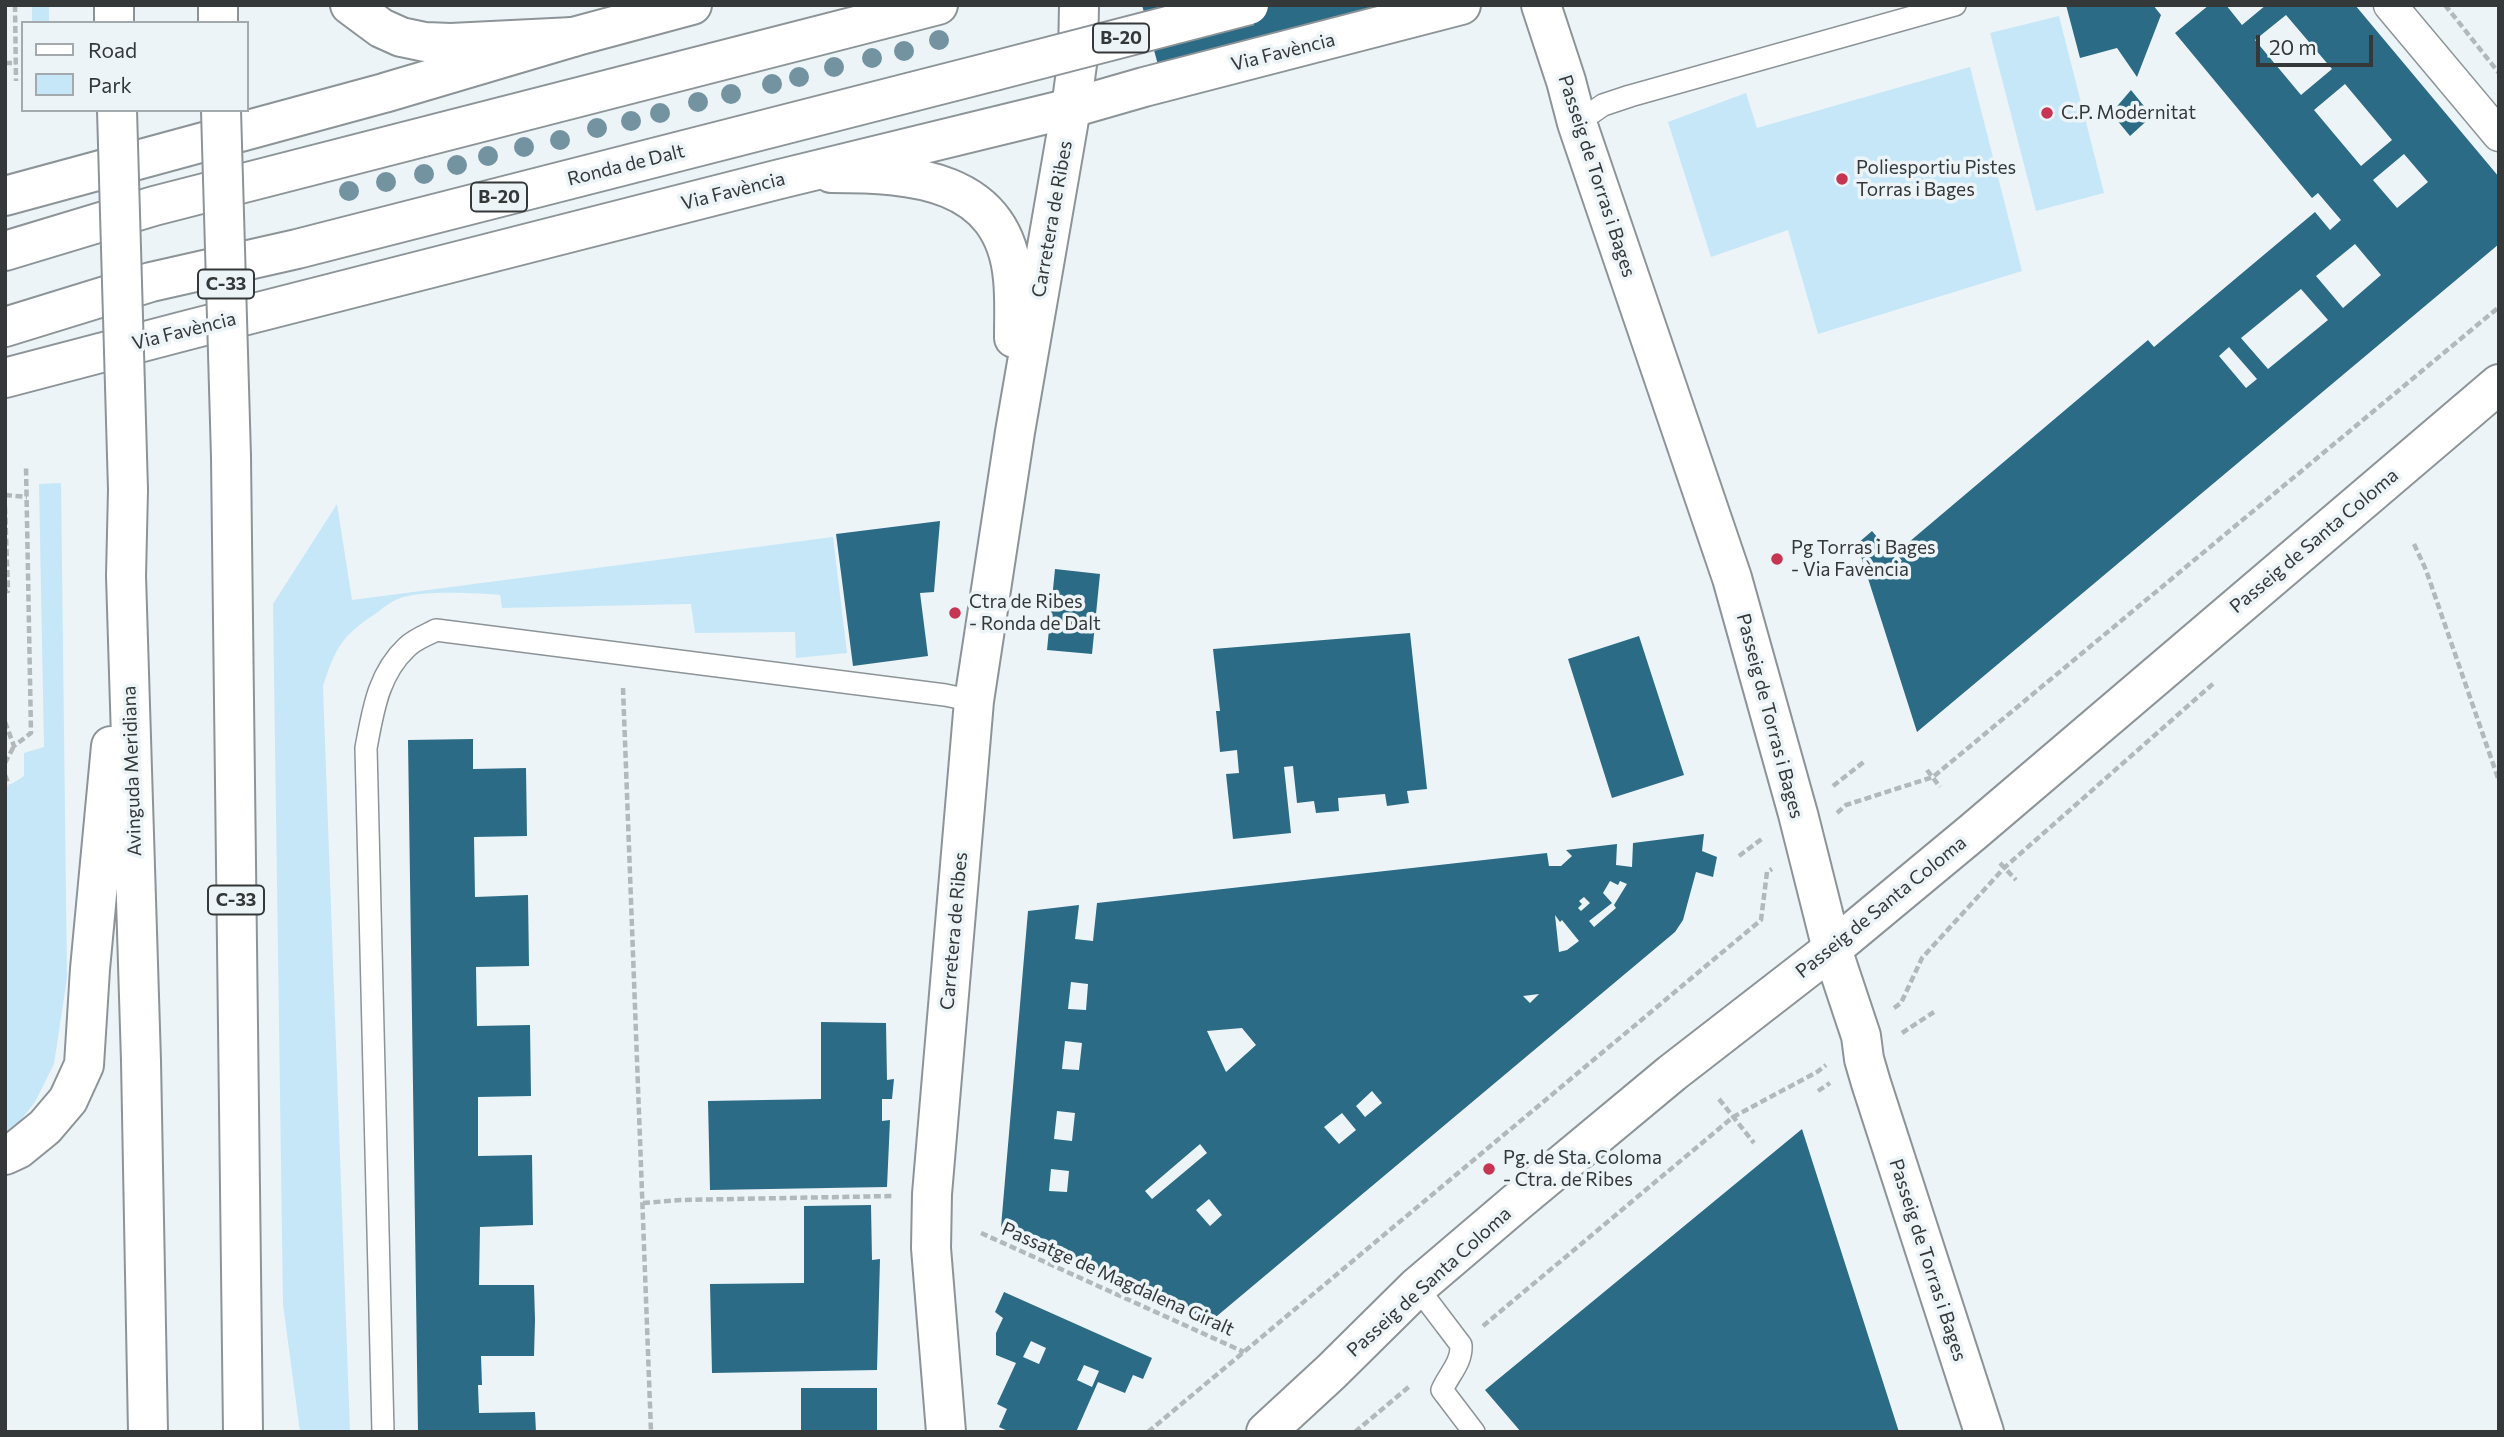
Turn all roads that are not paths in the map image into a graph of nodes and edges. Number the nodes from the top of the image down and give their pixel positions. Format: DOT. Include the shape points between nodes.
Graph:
graph roads {
  1 [pos="350,5"];
  2 [pos="692,5"];
  3 [pos="938,5"];
  4 [pos="1079,5"];
  5 [pos="1249,5"];
  6 [pos="1461,5"];
  7 [pos="1541,5"];
  8 [pos="1955,5"];
  9 [pos="2390,5"];
  10 [pos="573,37"];
  11 [pos="1071,108"];
  12 [pos="117,112"];
  13 [pos="221,112"];
  14 [pos="1577,123"];
  15 [pos="2499,135"];
  16 [pos="804,174"];
  17 [pos="15,189"];
  18 [pos="5,251"];
  19 [pos="5,327"];
  20 [pos="5,378"];
  21 [pos="2499,384"];
  22 [pos="1015,432"];
  23 [pos="126,576"];
  24 [pos="974,701"];
  25 [pos="1832,949"];
  26 [pos="5,1155"];
  27 [pos="1417,1287"];
  28 [pos="242,1342"];
  29 [pos="148,1367"];
  30 [pos="132,1432"];
  31 [pos="148,1432"];
  32 [pos="243,1432"];
  33 [pos="261,1432"];
  34 [pos="383,1432"];
  35 [pos="946,1432"];
  36 [pos="1266,1432"];
  37 [pos="1474,1432"];
  38 [pos="1984,1432"];
  1 -- 10 [label="main road" via="381,28 425,42"];
  2 -- 10 [label="main road"];
  3 -- 18 [label="main road" via="153,206"];
  4 -- 11 [label="main road, Carretera de Ribes"];
  5 -- 19 [label="main road, Ronda de Dalt / B-20, bridge" via="298,249 151,282"];
  6 -- 11 [label="main road, Via Favència"];
  7 -- 14 [label="main road, Passeig de Torras i Bages"];
  8 -- 14 [label="lane" via="1630,96 1603,105"];
  9 -- 15 [label="street"];
  10 -- 17 [label="main road" via="384,93"];
  11 -- 16 [label="main road, Via Favència"];
  11 -- 22 [label="main road, Carretera de Ribes"];
  12 -- 23 [label="main road, Avinguda Meridiana, bridge" via="128,490"];
  13 -- 28 [label="main road, C-33, bridge" via="231,457"];
  14 -- 25 [label="main road, Passeig de Torras i Bages" via="1731,578"];
  16 -- 20 [label="main road, Via Favència"];
  16 -- 22 [label="main road, Carretera de Ribes" via="905,175 939,184 988,213 1005,243 1013,277"];
  21 -- 25 [label="main road, Passeig de Santa Coloma"];
  22 -- 24 [label="main road, Carretera de Ribes"];
  23 -- 26 [label="main road" via="84,1065 68,1100 45,1127"];
  23 -- 29 [label="main road, Avinguda Meridiana"];
  24 -- 34 [label="lane" via="436,630 409,645 389,668 376,697 366,748"];
  24 -- 35 [label="main road, Carretera de Ribes" via="932,1194 931,1248"];
  25 -- 27 [label="main road, Passeig de Santa Coloma" via="1671,1073"];
  25 -- 38 [label="main road, Passeig de Torras i Bages"];
  27 -- 36 [label="main road, Passeig de Santa Coloma"];
  27 -- 37 [label="lane" via="1461,1345 1459,1362 1442,1390"];
  28 -- 32 [label="main road, C-33"];
  28 -- 33 [label="main road"];
  29 -- 30 [label="main road"];
  29 -- 31 [label="main road, Avinguda Meridiana"];
}
